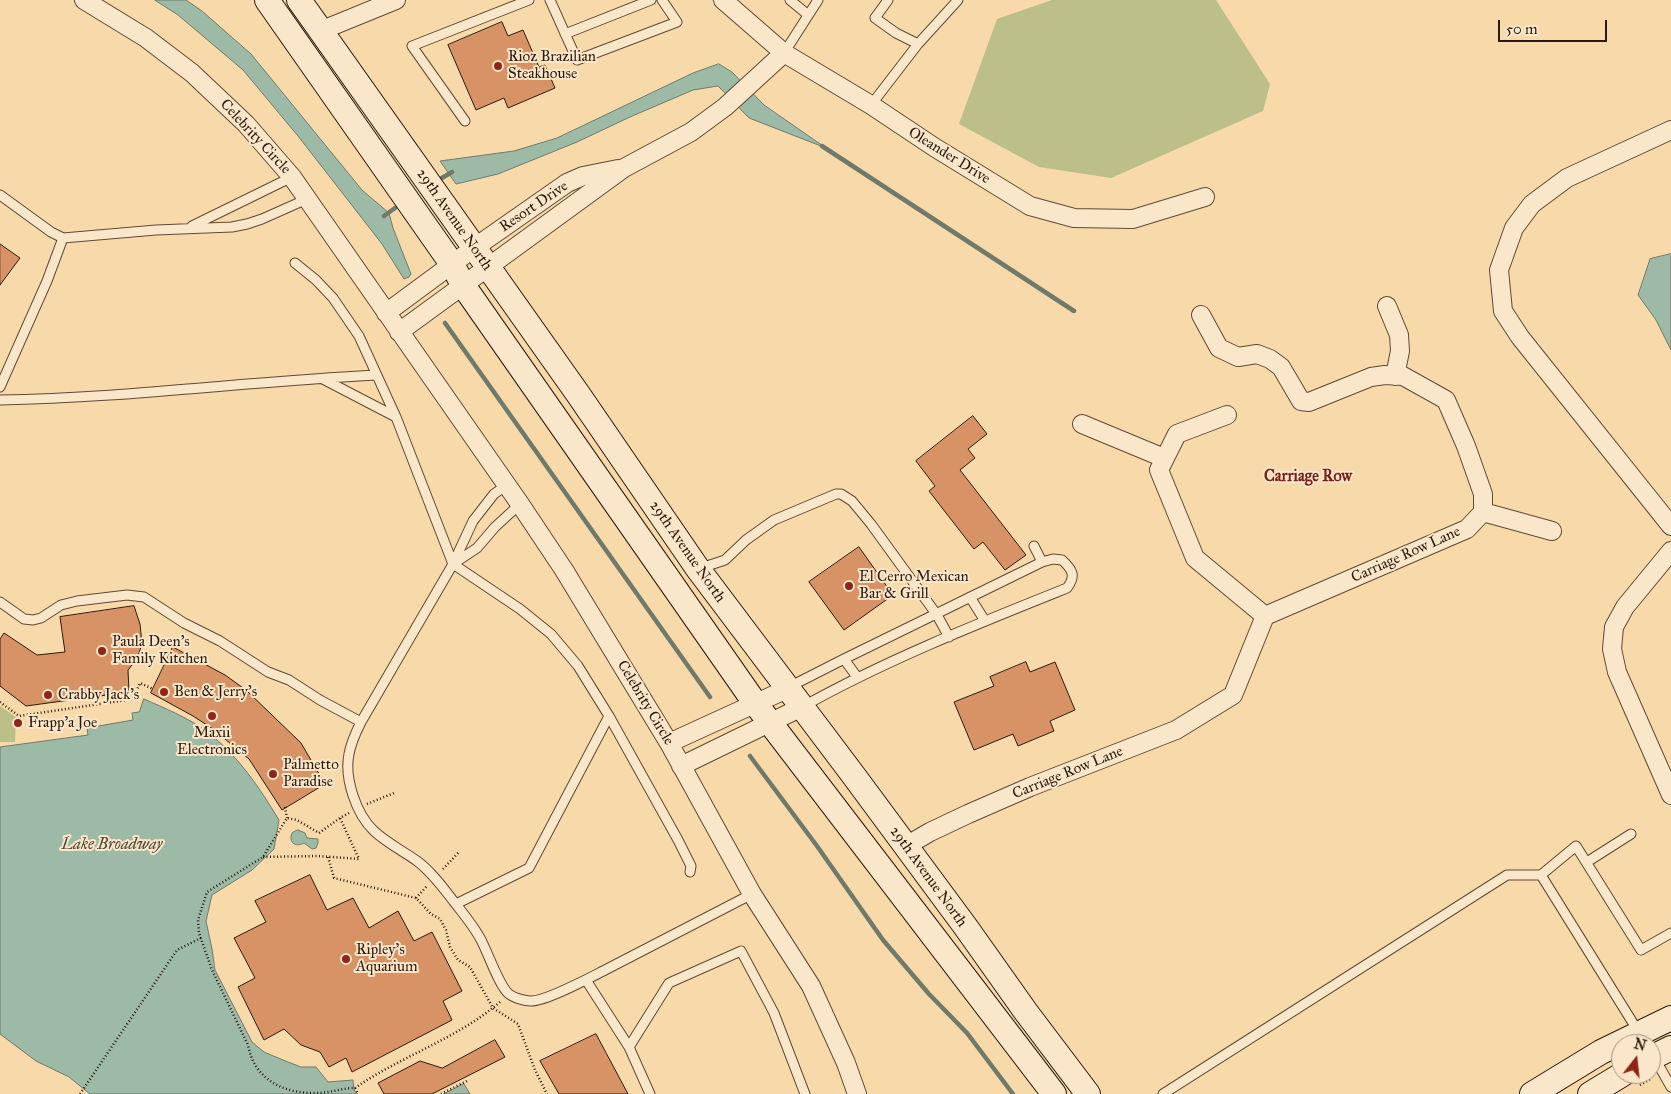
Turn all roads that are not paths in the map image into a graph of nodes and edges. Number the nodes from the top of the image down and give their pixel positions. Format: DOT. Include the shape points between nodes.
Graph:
graph roads {
  1 [pos="84,0"];
  2 [pos="267,0"];
  3 [pos="299,0"];
  4 [pos="396,0"];
  5 [pos="529,0"];
  6 [pos="550,0"];
  7 [pos="651,0"];
  8 [pos="662,0"];
  9 [pos="723,0"];
  10 [pos="790,0"];
  11 [pos="818,0"];
  12 [pos="888,0"];
  13 [pos="958,0"];
  14 [pos="807,14"];
  15 [pos="320,31"];
  16 [pos="565,34"];
  17 [pos="918,44"];
  18 [pos="784,53"];
  19 [pos="871,105"];
  20 [pos="465,121"];
  21 [pos="1671,130"];
  22 [pos="624,168"];
  23 [pos="292,177"];
  24 [pos="0,195"];
  25 [pos="1205,197"];
  26 [pos="307,199"];
  27 [pos="187,229"];
  28 [pos="63,238"];
  29 [pos="481,257"];
  30 [pos="295,263"];
  31 [pos="452,264"];
  32 [pos="462,285"];
  33 [pos="1387,306"];
  34 [pos="386,313"];
  35 [pos="1201,315"];
  36 [pos="399,332"];
  37 [pos="378,375"];
  38 [pos="1395,376"];
  39 [pos="321,378"];
  40 [pos="0,387"];
  41 [pos="0,400"];
  42 [pos="1227,415"];
  43 [pos="396,417"];
  44 [pos="1082,424"];
  45 [pos="1164,458"];
  46 [pos="507,485"];
  47 [pos="520,504"];
  48 [pos="1483,512"];
  49 [pos="1671,526"];
  50 [pos="1552,531"];
  51 [pos="1034,546"];
  52 [pos="1671,551"];
  53 [pos="1042,562"];
  54 [pos="453,564"];
  55 [pos="698,569"];
  56 [pos="970,597"];
  57 [pos="0,602"];
  58 [pos="937,615"];
  59 [pos="1265,616"];
  60 [pos="985,621"];
  61 [pos="950,637"];
  62 [pos="844,658"];
  63 [pos="857,677"];
  64 [pos="787,689"];
  65 [pos="755,703"];
  66 [pos="802,707"];
  67 [pos="609,716"];
  68 [pos="361,722"];
  69 [pos="770,722"];
  70 [pos="669,742"];
  71 [pos="681,766"];
  72 [pos="1671,794"];
  73 [pos="1631,834"];
  74 [pos="906,846"];
  75 [pos="1587,862"];
  76 [pos="690,872"];
  77 [pos="1541,875"];
  78 [pos="752,894"];
  79 [pos="456,904"];
  80 [pos="1671,933"];
  81 [pos="586,980"];
  82 [pos="1671,1018"];
  83 [pos="1643,1034"];
  84 [pos="1661,1038"];
  85 [pos="629,1047"];
  86 [pos="1611,1052"];
  87 [pos="1661,1066"];
  88 [pos="1619,1084"];
  89 [pos="1671,1087"];
  90 [pos="650,1094"];
  91 [pos="805,1094"];
  92 [pos="857,1094"];
  93 [pos="1054,1094"];
  94 [pos="1088,1094"];
  95 [pos="1163,1094"];
  96 [pos="1532,1094"];
  97 [pos="1590,1094"];
  1 -- 23 [label="street, Celebrity Circle" via="146,38 192,73 246,124"];
  2 -- 31 [label="main road, 29th Avenue North"];
  3 -- 15 [label="main road, 29th Avenue North"];
  4 -- 15 [label="street"];
  5 -- 20 [label="lane" via="412,46"];
  6 -- 16 [label="lane"];
  7 -- 16 [label="lane"];
  8 -- 16 [label="lane" via="677,22 577,60"];
  9 -- 18 [label="street, Oleander Drive"];
  10 -- 14 [label="lane"];
  11 -- 14 [label="lane"];
  12 -- 17 [label="lane" via="875,18"];
  13 -- 17 [label="lane"];
  14 -- 18 [label="lane"];
  15 -- 29 [label="main road, 29th Avenue North"];
  17 -- 19 [label="lane"];
  18 -- 19 [label="street, Oleander Drive"];
  18 -- 22 [label="street, Resort Drive" via="691,132"];
  19 -- 25 [label="street, Oleander Drive" via="1030,206 1074,218 1133,219"];
  21 -- 49 [label="street" via="1567,178 1532,204 1514,228 1499,270 1503,311 1520,337"];
  22 -- 29 [label="street, Resort Drive"];
  22 -- 29 [label="street, Resort Drive" via="582,176 567,183"];
  23 -- 26 [label="street, Celebrity Circle"];
  23 -- 27 [label="lane"];
  24 -- 28 [label="lane"];
  26 -- 27 [label="lane" via="247,224"];
  26 -- 34 [label="street, Celebrity Circle"];
  27 -- 28 [label="lane"];
  28 -- 40 [label="lane"];
  29 -- 31 [label="street, Resort Drive"];
  29 -- 32 [label="street, Resort Drive"];
  29 -- 55 [label="main road, 29th Avenue North"];
  30 -- 37 [label="lane" via="333,298 359,336"];
  31 -- 32 [label="main road, 29th Avenue North"];
  31 -- 34 [label="street"];
  32 -- 36 [label="street"];
  32 -- 65 [label="main road, 29th Avenue North"];
  33 -- 38 [label="street" via="1399,335"];
  34 -- 36 [label="street, Celebrity Circle"];
  35 -- 38 [label="street" via="1220,348 1238,356 1257,354 1281,367 1301,401 1310,402 1371,376"];
  36 -- 46 [label="street, Celebrity Circle"];
  37 -- 39 [label="lane"];
  37 -- 43 [label="lane"];
  38 -- 48 [label="street" via="1403,376 1446,400 1483,494"];
  39 -- 41 [label="lane"];
  39 -- 43 [label="lane"];
  42 -- 45 [label="street" via="1177,434"];
  43 -- 54 [label="lane"];
  44 -- 45 [label="street"];
  45 -- 59 [label="street" via="1159,470 1195,558"];
  46 -- 47 [label="street, Celebrity Circle"];
  46 -- 54 [label="lane" via="494,494 473,521"];
  47 -- 54 [label="lane" via="477,548"];
  47 -- 70 [label="street, Celebrity Circle"];
  48 -- 50 [label="street"];
  48 -- 59 [label="street, Carriage Row Lane" via="1467,529"];
  51 -- 53 [label="lane"];
  52 -- 72 [label="street" via="1625,607 1614,627 1612,649 1617,672"];
  53 -- 56 [label="lane"];
  53 -- 60 [label="lane" via="1062,560 1069,566 1073,574 1067,588"];
  54 -- 67 [label="lane" via="520,608 551,634 578,666"];
  54 -- 68 [label="lane"];
  55 -- 58 [label="lane" via="725,560 774,520 841,494 852,501 871,524"];
  55 -- 64 [label="main road, 29th Avenue North"];
  56 -- 58 [label="lane"];
  56 -- 60 [label="lane"];
  57 -- 68 [label="lane" via="24,619 33,620 61,605 77,601 127,595 144,597 268,672 289,680"];
  58 -- 61 [label="lane"];
  58 -- 62 [label="lane"];
  59 -- 74 [label="street, Carriage Row Lane" via="1233,695 1176,730 1030,787"];
  60 -- 61 [label="lane"];
  61 -- 63 [label="lane"];
  62 -- 63 [label="lane"];
  62 -- 64 [label="lane"];
  63 -- 66 [label="lane"];
  64 -- 65 [label="street"];
  64 -- 66 [label="main road, 29th Avenue North"];
  65 -- 69 [label="main road, 29th Avenue North"];
  65 -- 70 [label="street"];
  66 -- 69 [label="street"];
  66 -- 74 [label="main road, 29th Avenue North"];
  67 -- 76 [label="lane" via="691,866"];
  67 -- 79 [label="lane" via="530,868"];
  68 -- 79 [label="lane" via="348,756 354,799 363,819 373,830 418,862"];
  69 -- 71 [label="street"];
  69 -- 93 [label="main road, 29th Avenue North"];
  70 -- 71 [label="street, Celebrity Circle"];
  71 -- 78 [label="street, Celebrity Circle"];
  73 -- 75 [label="lane"];
  74 -- 94 [label="main road, 29th Avenue North"];
  75 -- 77 [label="lane" via="1576,846"];
  75 -- 80 [label="lane" via="1641,950"];
  77 -- 83 [label="lane"];
  77 -- 95 [label="lane" via="1507,875"];
  78 -- 81 [label="lane"];
  78 -- 92 [label="street, Celebrity Circle" via="811,986"];
  79 -- 81 [label="lane" via="482,942 509,994 532,1002"];
  81 -- 85 [label="lane"];
  82 -- 84 [label="main road"];
  85 -- 90 [label="lane"];
  85 -- 91 [label="lane" via="669,983 741,951 774,1013"];
  86 -- 96 [label="main road" via="1601,1052"];
  87 -- 89 [label="lane"];
  88 -- 97 [label="main road"];
}
